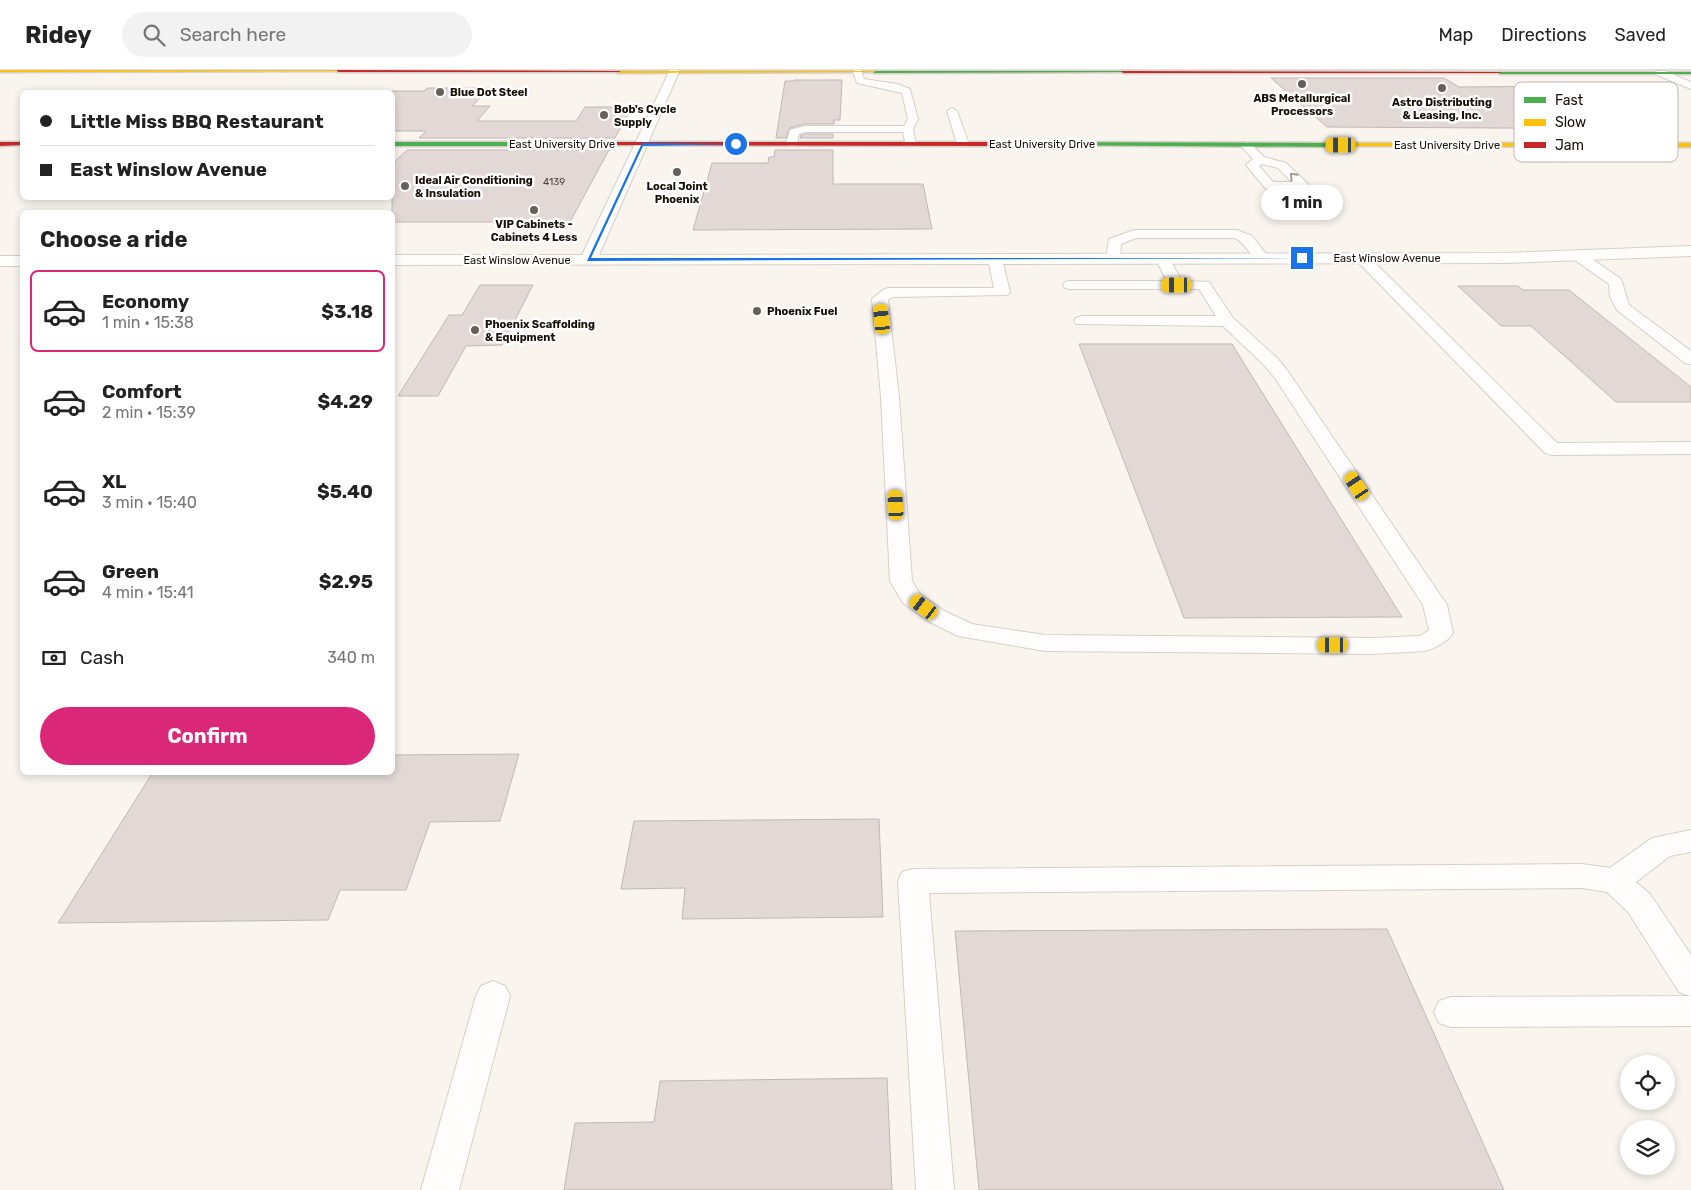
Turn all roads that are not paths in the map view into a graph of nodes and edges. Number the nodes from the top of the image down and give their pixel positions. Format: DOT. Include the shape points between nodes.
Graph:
graph roads {
  1 [pos="0,71"];
  2 [pos="1590,71"];
  3 [pos="674,72"];
  4 [pos="858,72"];
  5 [pos="1661,73"];
  6 [pos="1691,73"];
  7 [pos="1691,86"];
  8 [pos="952,111"];
  9 [pos="908,129"];
  10 [pos="0,144"];
  11 [pos="20,144"];
  12 [pos="395,144"];
  13 [pos="642,144"];
  14 [pos="792,144"];
  15 [pos="910,144"];
  16 [pos="963,144"];
  17 [pos="1246,145"];
  18 [pos="1514,145"];
  19 [pos="1678,145"];
  20 [pos="1691,145"];
  21 [pos="1260,160"];
  22 [pos="1691,251"];
  23 [pos="1577,255"];
  24 [pos="1113,258"];
  25 [pos="1162,258"];
  26 [pos="1262,258"];
  27 [pos="1362,258"];
  28 [pos="994,259"];
  29 [pos="395,260"];
  30 [pos="588,260"];
  31 [pos="0,261"];
  32 [pos="20,261"];
  33 [pos="1070,285"];
  34 [pos="1177,285"];
  35 [pos="1082,321"];
  36 [pos="1227,321"];
  37 [pos="1691,359"];
  38 [pos="1691,448"];
  39 [pos="1691,841"];
  40 [pos="1616,881"];
  41 [pos="1691,982"];
  42 [pos="493,996"];
  43 [pos="1691,1011"];
  44 [pos="1451,1012"];
  45 [pos="440,1190"];
  46 [pos="935,1190"];
  1 -- 3 [label="street"];
  2 -- 4 [label="street"];
  2 -- 5 [label="street"];
  3 -- 4 [label="street"];
  3 -- 13 [label="street"];
  4 -- 9 [label="lane" via="860,81 907,91 912,119"];
  5 -- 6 [label="street"];
  5 -- 7 [label="street"];
  8 -- 16 [label="lane"];
  9 -- 14 [label="lane" via="800,129 794,132"];
  9 -- 15 [label="lane"];
  10 -- 11 [label="street"];
  12 -- 13 [label="street, East University Drive"];
  13 -- 14 [label="street, East University Drive"];
  13 -- 30 [label="street"];
  14 -- 15 [label="street, East University Drive"];
  15 -- 16 [label="street, East University Drive"];
  16 -- 17 [label="street, East University Drive"];
  17 -- 18 [label="street, East University Drive"];
  17 -- 21 [label="lane"];
  19 -- 20 [label="street, East University Drive"];
  22 -- 23 [label="street, East Winslow Avenue"];
  23 -- 27 [label="street, East Winslow Avenue"];
  23 -- 37 [label="lane" via="1616,282 1622,306"];
  24 -- 25 [label="street, East Winslow Avenue"];
  24 -- 26 [label="lane" via="1114,242 1134,234 1237,234 1247,239"];
  24 -- 28 [label="street, East Winslow Avenue"];
  25 -- 26 [label="street, East Winslow Avenue"];
  25 -- 34 [label="lane"];
  26 -- 27 [label="street, East Winslow Avenue"];
  27 -- 38 [label="lane" via="1552,449"];
  28 -- 30 [label="street, East Winslow Avenue"];
  28 -- 36 [label="lane" via="1002,292 888,293 880,299 890,397 901,581 911,598 936,616 966,631 1045,643 1372,646 1426,643 1441,633 1435,605 1318,427 1270,361"];
  29 -- 30 [label="street, East Winslow Avenue"];
  31 -- 32 [label="street"];
  33 -- 34 [label="lane"];
  34 -- 36 [label="lane" via="1204,285"];
  35 -- 36 [label="lane"];
  39 -- 40 [label="lane" via="1662,846"];
  40 -- 41 [label="lane" via="1639,903"];
  40 -- 46 [label="lane" via="1582,876 913,881"];
  42 -- 45 [label="lane"];
  43 -- 44 [label="lane"];
}
